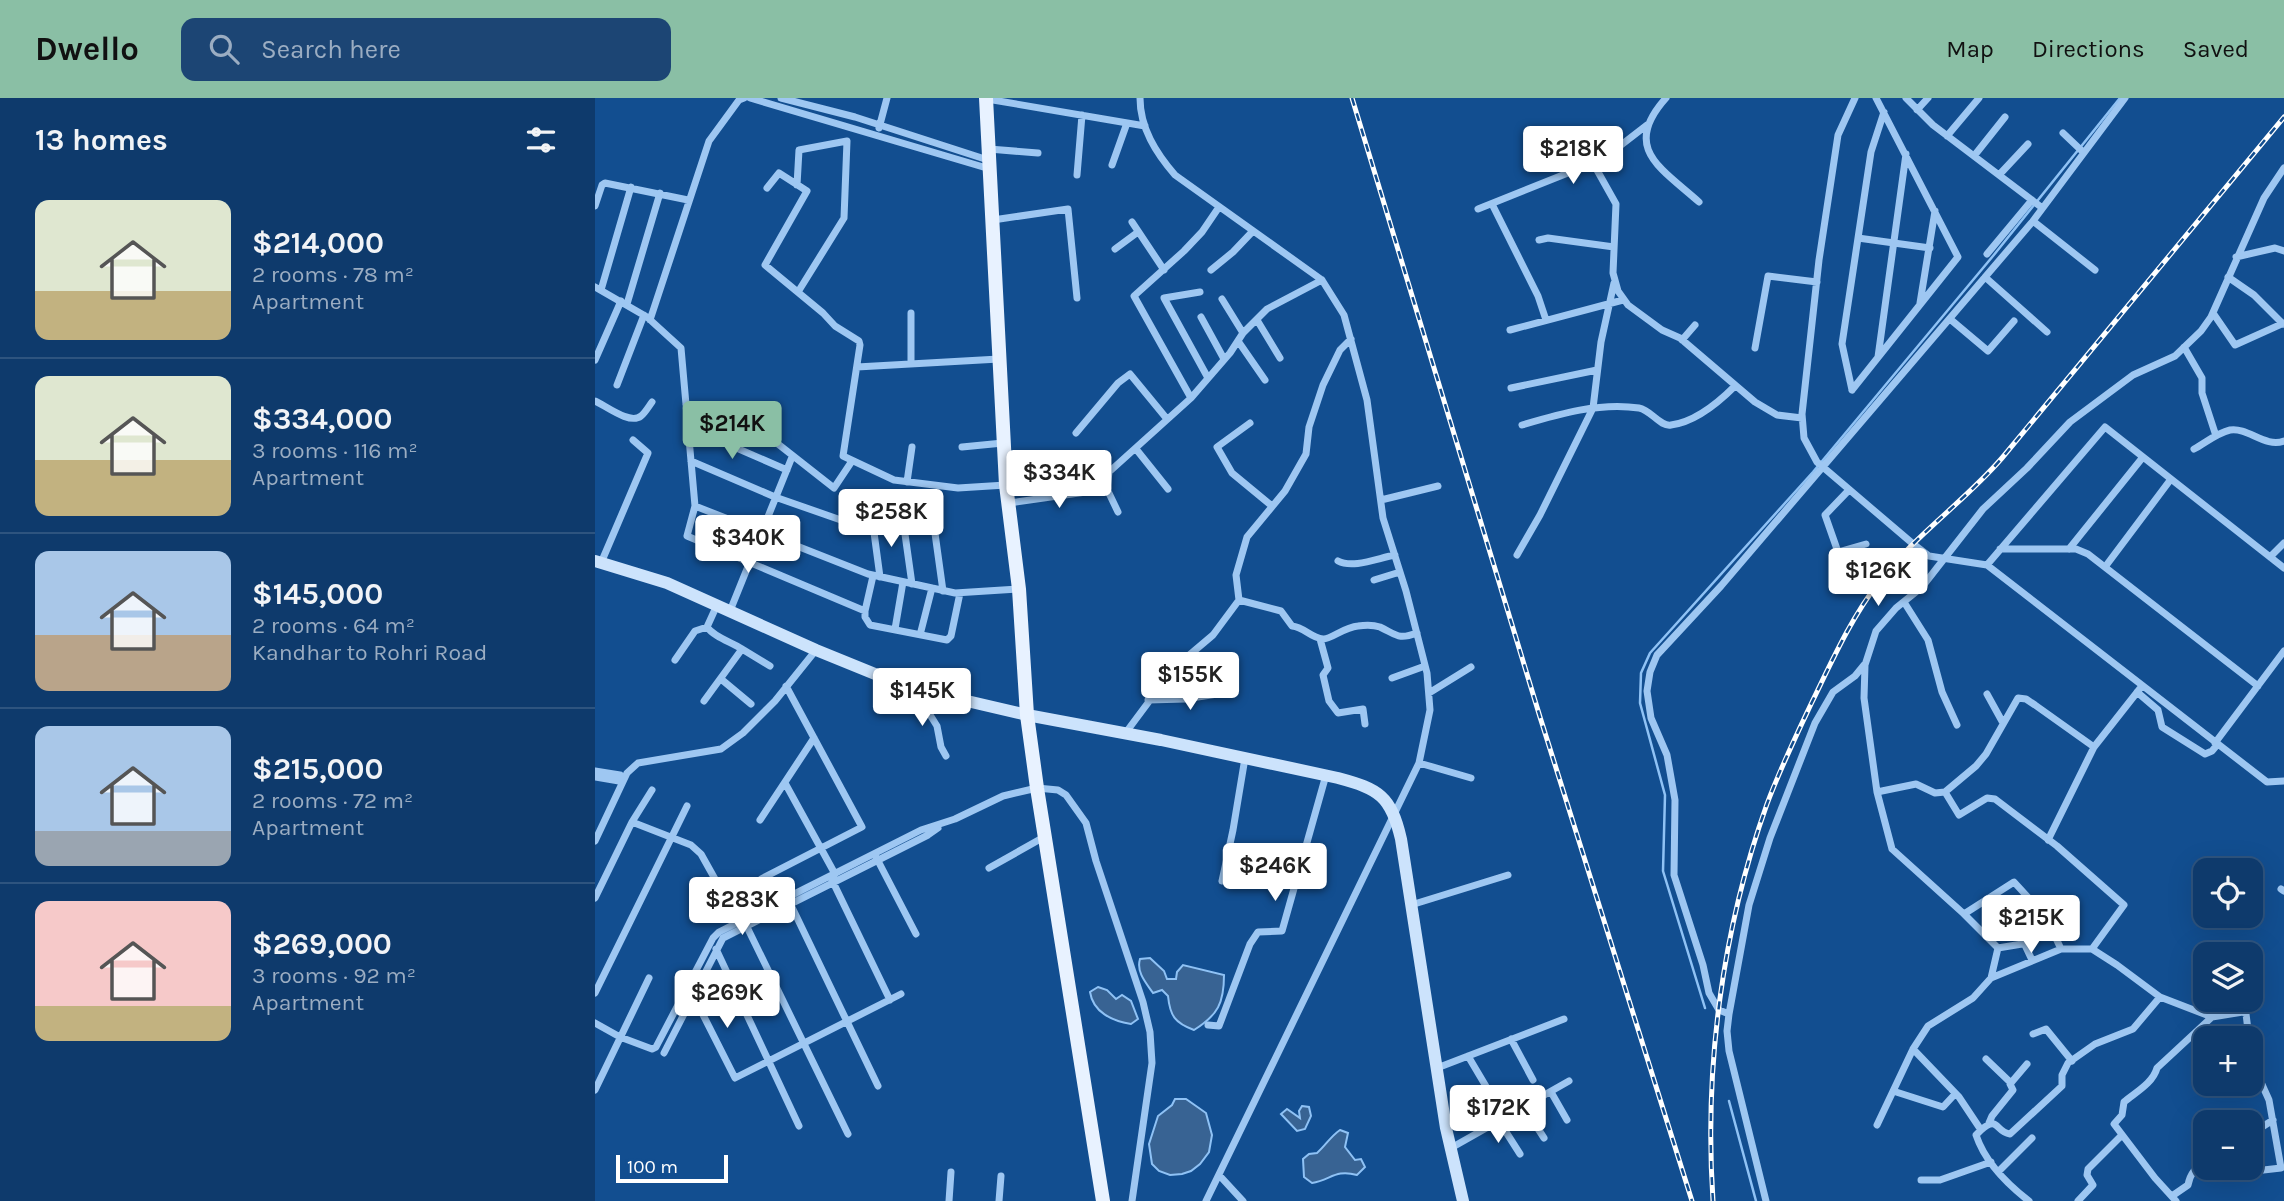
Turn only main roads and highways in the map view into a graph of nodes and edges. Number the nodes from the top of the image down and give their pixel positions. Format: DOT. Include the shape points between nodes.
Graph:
graph roads {
  1 [pos="986,98"];
  2 [pos="1103,1201"];
  1 -- 2 [label="main road" via="1003,443 1027,715"];
}
